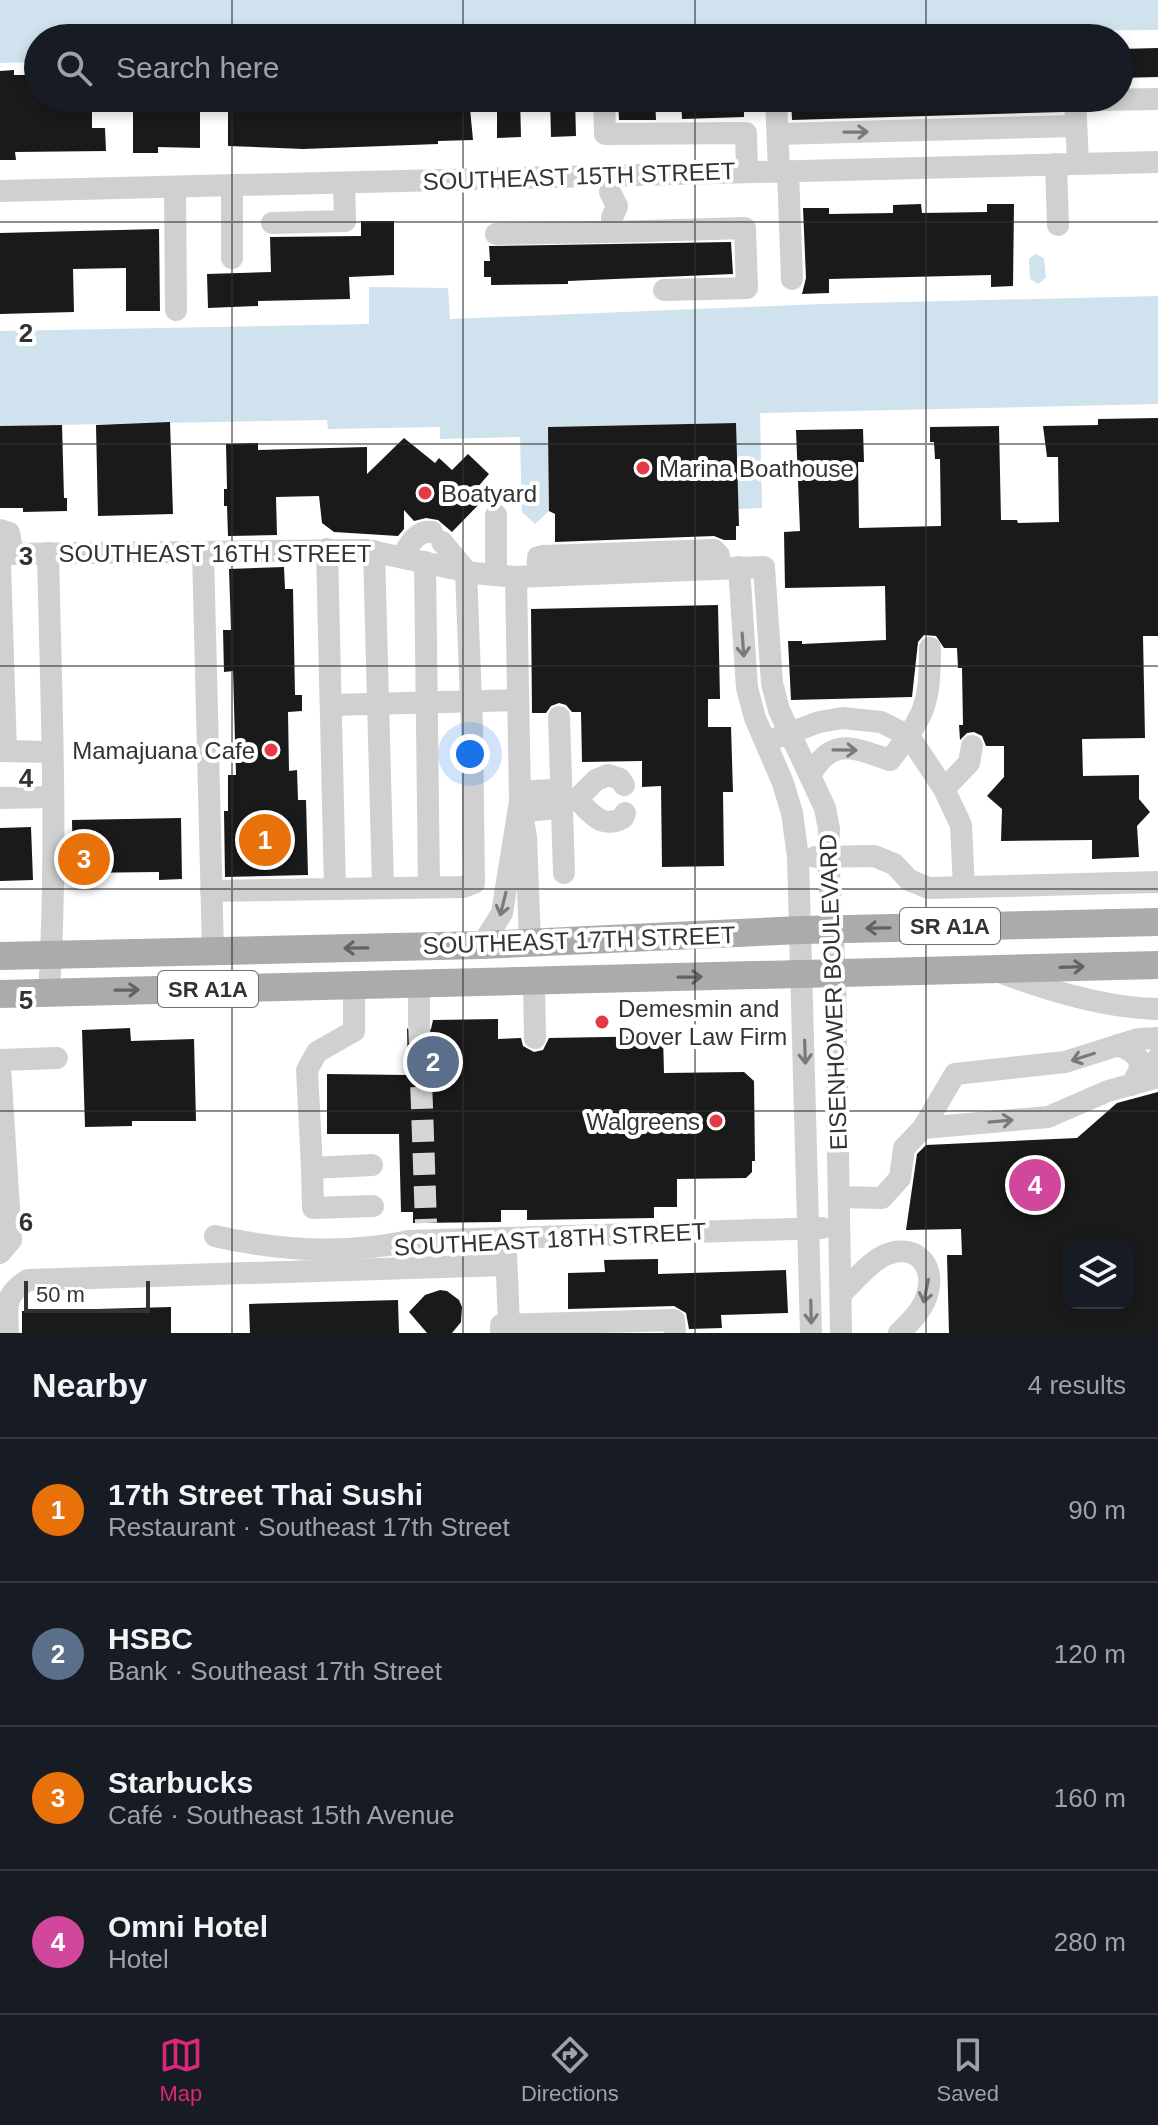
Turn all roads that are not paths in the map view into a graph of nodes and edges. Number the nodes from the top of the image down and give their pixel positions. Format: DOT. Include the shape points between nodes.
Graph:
graph roads {
  1 [pos="1134,99"];
  2 [pos="1158,99"];
  3 [pos="604,112"];
  4 [pos="777,112"];
  5 [pos="1076,112"];
  6 [pos="1076,126"];
  7 [pos="778,134"];
  8 [pos="1158,162"];
  9 [pos="1067,164"];
  10 [pos="783,171"];
  11 [pos="747,172"];
  12 [pos="344,183"];
  13 [pos="610,184"];
  14 [pos="232,185"];
  15 [pos="175,187"];
  16 [pos="0,191"];
  17 [pos="272,223"];
  18 [pos="612,225"];
  19 [pos="1058,225"];
  20 [pos="496,234"];
  21 [pos="232,258"];
  22 [pos="792,279"];
  23 [pos="664,290"];
  24 [pos="176,310"];
  25 [pos="496,515"];
  26 [pos="0,530"];
  27 [pos="327,549"];
  28 [pos="374,551"];
  29 [pos="48,553"];
  30 [pos="203,553"];
  31 [pos="4,557"];
  32 [pos="402,557"];
  33 [pos="425,562"];
  34 [pos="764,567"];
  35 [pos="729,568"];
  36 [pos="466,571"];
  37 [pos="516,576"];
  38 [pos="930,648"];
  39 [pos="518,700"];
  40 [pos="428,703"];
  41 [pos="471,703"];
  42 [pos="378,704"];
  43 [pos="331,705"];
  44 [pos="559,717"];
  45 [pos="790,733"];
  46 [pos="909,736"];
  47 [pos="766,741"];
  48 [pos="972,746"];
  49 [pos="3,751"];
  50 [pos="52,752"];
  51 [pos="811,774"];
  52 [pos="624,785"];
  53 [pos="944,789"];
  54 [pos="53,797"];
  55 [pos="0,798"];
  56 [pos="570,799"];
  57 [pos="520,801"];
  58 [pos="625,813"];
  59 [pos="798,857"];
  60 [pos="828,857"];
  61 [pos="564,873"];
  62 [pos="1158,882"];
  63 [pos="429,887"];
  64 [pos="964,887"];
  65 [pos="383,888"];
  66 [pos="335,889"];
  67 [pos="211,891"];
  68 [pos="1158,922"];
  69 [pos="832,929"];
  70 [pos="801,930"];
  71 [pos="530,943"];
  72 [pos="482,945"];
  73 [pos="213,950"];
  74 [pos="51,955"];
  75 [pos="0,956"];
  76 [pos="1158,965"];
  77 [pos="994,969"];
  78 [pos="802,974"];
  79 [pos="835,974"];
  80 [pos="534,981"];
  81 [pos="424,984"];
  82 [pos="354,985"];
  83 [pos="49,992"];
  84 [pos="0,994"];
  85 [pos="1158,1009"];
  86 [pos="419,1021"];
  87 [pos="535,1038"];
  88 [pos="1158,1038"];
  89 [pos="1118,1045"];
  90 [pos="57,1058"];
  91 [pos="0,1060"];
  92 [pos="0,1066"];
  93 [pos="1158,1077"];
  94 [pos="1131,1085"];
  95 [pos="923,1128"];
  96 [pos="372,1165"];
  97 [pos="312,1168"];
  98 [pos="839,1197"];
  99 [pos="373,1206"];
  100 [pos="839,1227"];
  101 [pos="809,1228"];
  102 [pos="215,1236"];
  103 [pos="505,1238"];
  104 [pos="0,1253"];
  105 [pos="506,1265"];
  106 [pos="841,1294"];
  107 [pos="505,1329"];
  108 [pos="8,1333"];
  109 [pos="675,1333"];
  110 [pos="811,1333"];
  111 [pos="841,1333"];
  112 [pos="899,1333"];
  1 -- 2 [label="street"];
  3 -- 11 [label="street" via="605,134 746,133"];
  4 -- 7 [label="street"];
  5 -- 6 [label="street"];
  7 -- 6 [label="street, one-way"];
  6 -- 9 [label="street"];
  7 -- 10 [label="street"];
  8 -- 9 [label="street, SOUTHEAST 15TH STREET"];
  9 -- 10 [label="street, SOUTHEAST 15TH STREET"];
  9 -- 19 [label="street"];
  10 -- 11 [label="street, SOUTHEAST 15TH STREET"];
  10 -- 22 [label="street"];
  11 -- 13 [label="street, SOUTHEAST 15TH STREET"];
  12 -- 13 [label="street, SOUTHEAST 15TH STREET"];
  12 -- 14 [label="street, SOUTHEAST 15TH STREET"];
  12 -- 17 [label="street" via="345,221"];
  13 -- 18 [label="street" via="617,206"];
  14 -- 15 [label="street, SOUTHEAST 15TH STREET"];
  14 -- 21 [label="street"];
  15 -- 16 [label="street, SOUTHEAST 15TH STREET"];
  15 -- 24 [label="street"];
  18 -- 20 [label="street"];
  18 -- 23 [label="street" via="745,228 747,288"];
  25 -- 37 [label="street"];
  26 -- 31 [label="street" via="12,538"];
  27 -- 28 [label="street, SOUTHEAST 16TH STREET"];
  27 -- 30 [label="street, SOUTHEAST 16TH STREET"];
  27 -- 43 [label="street"];
  28 -- 32 [label="street, SOUTHEAST 16TH STREET"];
  28 -- 42 [label="street"];
  29 -- 30 [label="street, SOUTHEAST 16TH STREET"];
  29 -- 31 [label="street, SOUTHEAST 16TH STREET"];
  29 -- 50 [label="street"];
  30 -- 67 [label="street"];
  31 -- 49 [label="street"];
  32 -- 33 [label="street, SOUTHEAST 16TH STREET"];
  32 -- 36 [label="street" via="424,531 437,537"];
  33 -- 36 [label="street, SOUTHEAST 16TH STREET"];
  33 -- 40 [label="street"];
  34 -- 35 [label="street, SOUTHEAST 16TH STREET"];
  34 -- 45 [label="street, EISENHOWER BOULEVARD" via="772,683"];
  35 -- 37 [label="street, SOUTHEAST 16TH STREET"];
  35 -- 47 [label="street, EISENHOWER BOULEVARD, one-way" via="747,688"];
  36 -- 37 [label="street, SOUTHEAST 16TH STREET"];
  36 -- 41 [label="street"];
  37 -- 39 [label="street"];
  38 -- 46 [label="street" via="930,686 923,713"];
  39 -- 41 [label="street"];
  39 -- 57 [label="street"];
  40 -- 41 [label="street"];
  40 -- 42 [label="street"];
  40 -- 63 [label="street"];
  41 -- 63 [label="street" via="474,883"];
  42 -- 43 [label="street"];
  42 -- 65 [label="street"];
  43 -- 66 [label="street"];
  44 -- 56 [label="street"];
  45 -- 46 [label="street" via="843,718 881,722"];
  45 -- 47 [label="street"];
  45 -- 51 [label="street, EISENHOWER BOULEVARD"];
  51 -- 46 [label="street, one-way" via="822,757 839,748 890,760"];
  46 -- 53 [label="street"];
  47 -- 59 [label="street, EISENHOWER BOULEVARD" via="792,813"];
  48 -- 53 [label="street" via="969,763"];
  49 -- 50 [label="street"];
  50 -- 54 [label="street"];
  51 -- 60 [label="street, EISENHOWER BOULEVARD" via="825,808"];
  52 -- 56 [label="street" via="608,775"];
  53 -- 64 [label="street" via="961,825"];
  54 -- 55 [label="street"];
  54 -- 74 [label="street"];
  56 -- 57 [label="street" via="558,808 535,810"];
  56 -- 58 [label="street" via="596,819 613,823"];
  56 -- 61 [label="street"];
  57 -- 71 [label="street"];
  57 -- 72 [label="street, one-way" via="502,913"];
  59 -- 60 [label="street"];
  59 -- 70 [label="street, EISENHOWER BOULEVARD"];
  60 -- 64 [label="street" via="874,856 929,888"];
  60 -- 69 [label="street, EISENHOWER BOULEVARD"];
  62 -- 64 [label="street"];
  63 -- 65 [label="street"];
  65 -- 66 [label="street"];
  66 -- 67 [label="street"];
  67 -- 73 [label="street"];
  68 -- 69 [label="main road, SOUTHEAST 17TH STREET / SR A1A, one-way"];
  69 -- 70 [label="main road, SOUTHEAST 17TH STREET / SR A1A"];
  69 -- 79 [label="street, EISENHOWER BOULEVARD"];
  70 -- 71 [label="main road, SOUTHEAST 17TH STREET / SR A1A"];
  70 -- 78 [label="street, EISENHOWER BOULEVARD"];
  71 -- 72 [label="main road, SOUTHEAST 17TH STREET / SR A1A"];
  71 -- 81 [label="main road" via="525,952 499,966"];
  72 -- 73 [label="main road, SOUTHEAST 17TH STREET / SR A1A, one-way"];
  73 -- 74 [label="main road, SOUTHEAST 17TH STREET / SR A1A"];
  74 -- 75 [label="main road, SOUTHEAST 17TH STREET / SR A1A"];
  74 -- 83 [label="street"];
  77 -- 76 [label="main road, SOUTHEAST 17TH STREET / SR A1A, one-way"];
  77 -- 79 [label="main road, SOUTHEAST 17TH STREET / SR A1A"];
  77 -- 85 [label="street" via="1053,990"];
  78 -- 79 [label="main road, SOUTHEAST 17TH STREET / SR A1A"];
  80 -- 78 [label="main road, SOUTHEAST 17TH STREET / SR A1A, one-way"];
  78 -- 101 [label="street, EISENHOWER BOULEVARD, one-way"];
  79 -- 98 [label="street, EISENHOWER BOULEVARD"];
  80 -- 81 [label="main road, SOUTHEAST 17TH STREET / SR A1A"];
  80 -- 87 [label="street"];
  81 -- 82 [label="main road, SOUTHEAST 17TH STREET / SR A1A"];
  81 -- 86 [label="street"];
  83 -- 82 [label="main road, SOUTHEAST 17TH STREET / SR A1A, one-way"];
  82 -- 97 [label="street" via="354,1031 317,1052 307,1070"];
  83 -- 84 [label="main road, SOUTHEAST 17TH STREET / SR A1A"];
  88 -- 89 [label="street"];
  89 -- 94 [label="street" via="1140,1060"];
  89 -- 95 [label="street, one-way" via="1065,1062 955,1074"];
  90 -- 91 [label="street"];
  92 -- 104 [label="street" via="11,1240"];
  93 -- 94 [label="street"];
  95 -- 94 [label="street, one-way" via="1048,1117"];
  95 -- 98 [label="street" via="904,1148 900,1178 882,1198"];
  96 -- 97 [label="street"];
  97 -- 99 [label="street" via="313,1208"];
  98 -- 100 [label="street, EISENHOWER BOULEVARD"];
  100 -- 101 [label="street, SOUTHEAST 18TH STREET"];
  100 -- 106 [label="street, EISENHOWER BOULEVARD"];
  101 -- 103 [label="street, SOUTHEAST 18TH STREET" via="540,1228"];
  101 -- 110 [label="street, EISENHOWER BOULEVARD, one-way"];
  102 -- 103 [label="street, SOUTHEAST 18TH STREET" via="253,1245 340,1251 427,1232"];
  103 -- 105 [label="street"];
  105 -- 107 [label="street"];
  105 -- 108 [label="street" via="28,1280 14,1289 7,1303"];
  106 -- 111 [label="street, EISENHOWER BOULEVARD"];
  106 -- 112 [label="street, one-way" via="880,1258 915,1253 927,1265 927,1297"];
  107 -- 109 [label="street" via="674,1320"];
}
